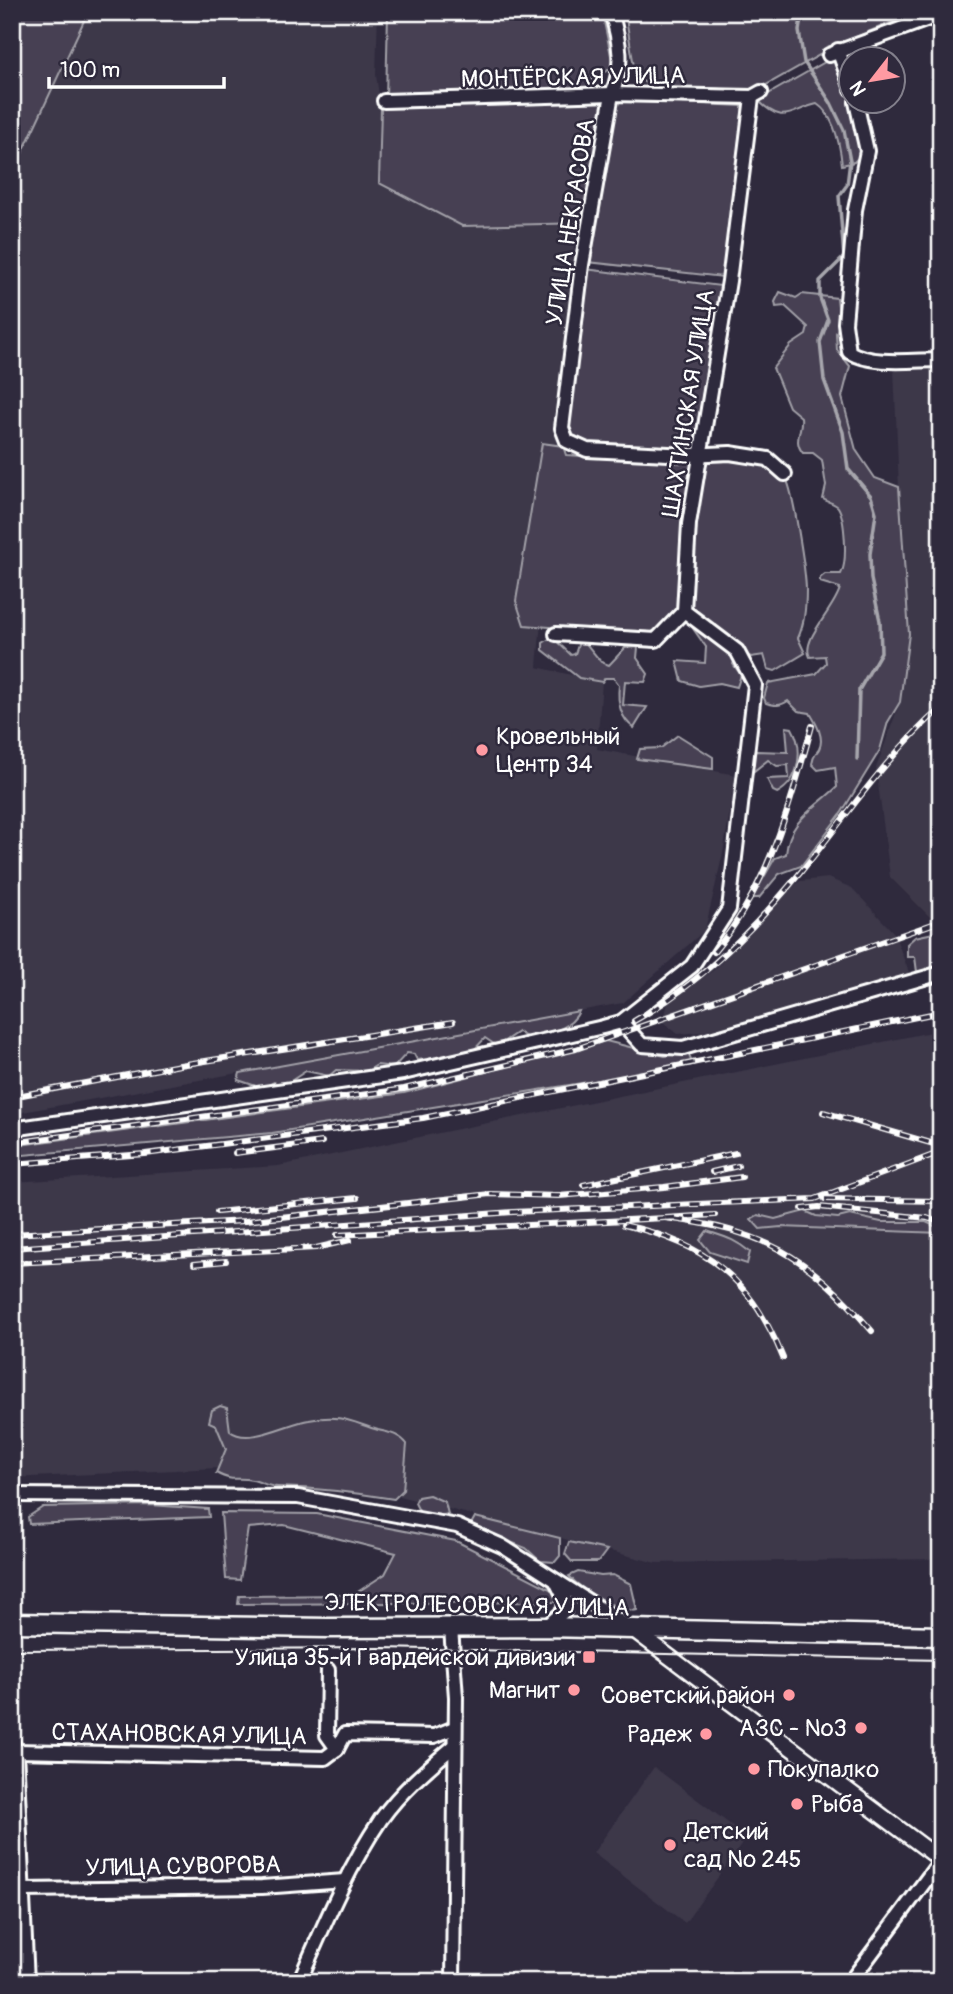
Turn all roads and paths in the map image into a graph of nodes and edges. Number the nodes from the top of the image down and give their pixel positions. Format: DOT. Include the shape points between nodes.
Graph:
graph roads {
  1 [pos="611,12"];
  2 [pos="941,18"];
  3 [pos="851,46"];
  4 [pos="612,94"];
  5 [pos="757,95"];
  6 [pos="384,101"];
  7 [pos="859,116"];
  8 [pos="941,359"];
  9 [pos="701,455"];
  10 [pos="785,474"];
  11 [pos="684,611"];
  12 [pos="556,634"];
  13 [pos="941,974"];
  14 [pos="621,1022"];
  15 [pos="12,1129"];
  16 [pos="12,1494"];
  17 [pos="556,1581"];
  18 [pos="12,1623"];
  19 [pos="546,1627"];
  20 [pos="452,1629"];
  21 [pos="635,1631"];
  22 [pos="941,1636"];
  23 [pos="328,1670"];
  24 [pos="454,1728"];
  25 [pos="14,1746"];
  26 [pos="453,1747"];
  27 [pos="337,1749"];
  28 [pos="941,1860"];
  29 [pos="345,1881"];
  30 [pos="22,1890"];
  31 [pos="27,1982"];
  32 [pos="299,1982"];
  33 [pos="453,1982"];
  34 [pos="850,1982"];
  1 -- 4 [label="street, УЛИЦА НЕКРАСОВА" via="620,41 621,74"];
  2 -- 3 [label="street"];
  4 -- 5 [label="street, МОНТЁРСКАЯ УЛИЦА"];
  4 -- 6 [label="street, МОНТЁРСКАЯ УЛИЦА"];
  4 -- 9 [label="street, УЛИЦА НЕКРАСОВА" via="568,364 562,428 568,441 587,450"];
  5 -- 9 [label="street, ШАХТИНСКАЯ УЛИЦА"];
  7 -- 8 [label="street" via="867,151 855,210 845,323 849,352 859,358 883,360"];
  9 -- 10 [label="street" via="730,453 768,459"];
  9 -- 11 [label="street, ШАХТИНСКАЯ УЛИЦА" via="689,524"];
  11 -- 12 [label="street" via="656,640"];
  11 -- 14 [label="street" via="737,651 755,685 729,909 692,966"];
  13 -- 14 [label="street" via="683,1048 642,1045"];
  14 -- 15 [label="street" via="403,1073"];
  16 -- 17 [label="street" via="298,1497 372,1508 457,1526 502,1546"];
  17 -- 19 [label="street" via="565,1599 564,1611"];
  17 -- 21 [label="street"];
  18 -- 20 [label="main road, ЭЛЕКТРОЛЕСОВСКАЯ УЛИЦА"];
  19 -- 20 [label="main road, ЭЛЕКТРОЛЕСОВСКАЯ УЛИЦА"];
  19 -- 21 [label="main road, ЭЛЕКТРОЛЕСОВСКАЯ УЛИЦА"];
  20 -- 24 [label="street"];
  21 -- 22 [label="main road, ЭЛЕКТРОЛЕСОВСКАЯ УЛИЦА"];
  21 -- 28 [label="street"];
  23 -- 27 [label="street" via="327,1735"];
  24 -- 26 [label="street"];
  24 -- 27 [label="street, СТАХАНОВСКАЯ УЛИЦА" via="434,1736 345,1734"];
  25 -- 27 [label="street, СТАХАНОВСКАЯ УЛИЦА" via="325,1758"];
  25 -- 30 [label="street"];
  26 -- 29 [label="street" via="420,1774 381,1819"];
  26 -- 33 [label="street"];
  28 -- 34 [label="street"];
  29 -- 30 [label="street, УЛИЦА СУВОРОВА" via="262,1887"];
  29 -- 32 [label="street"];
  30 -- 31 [label="street"];
}
